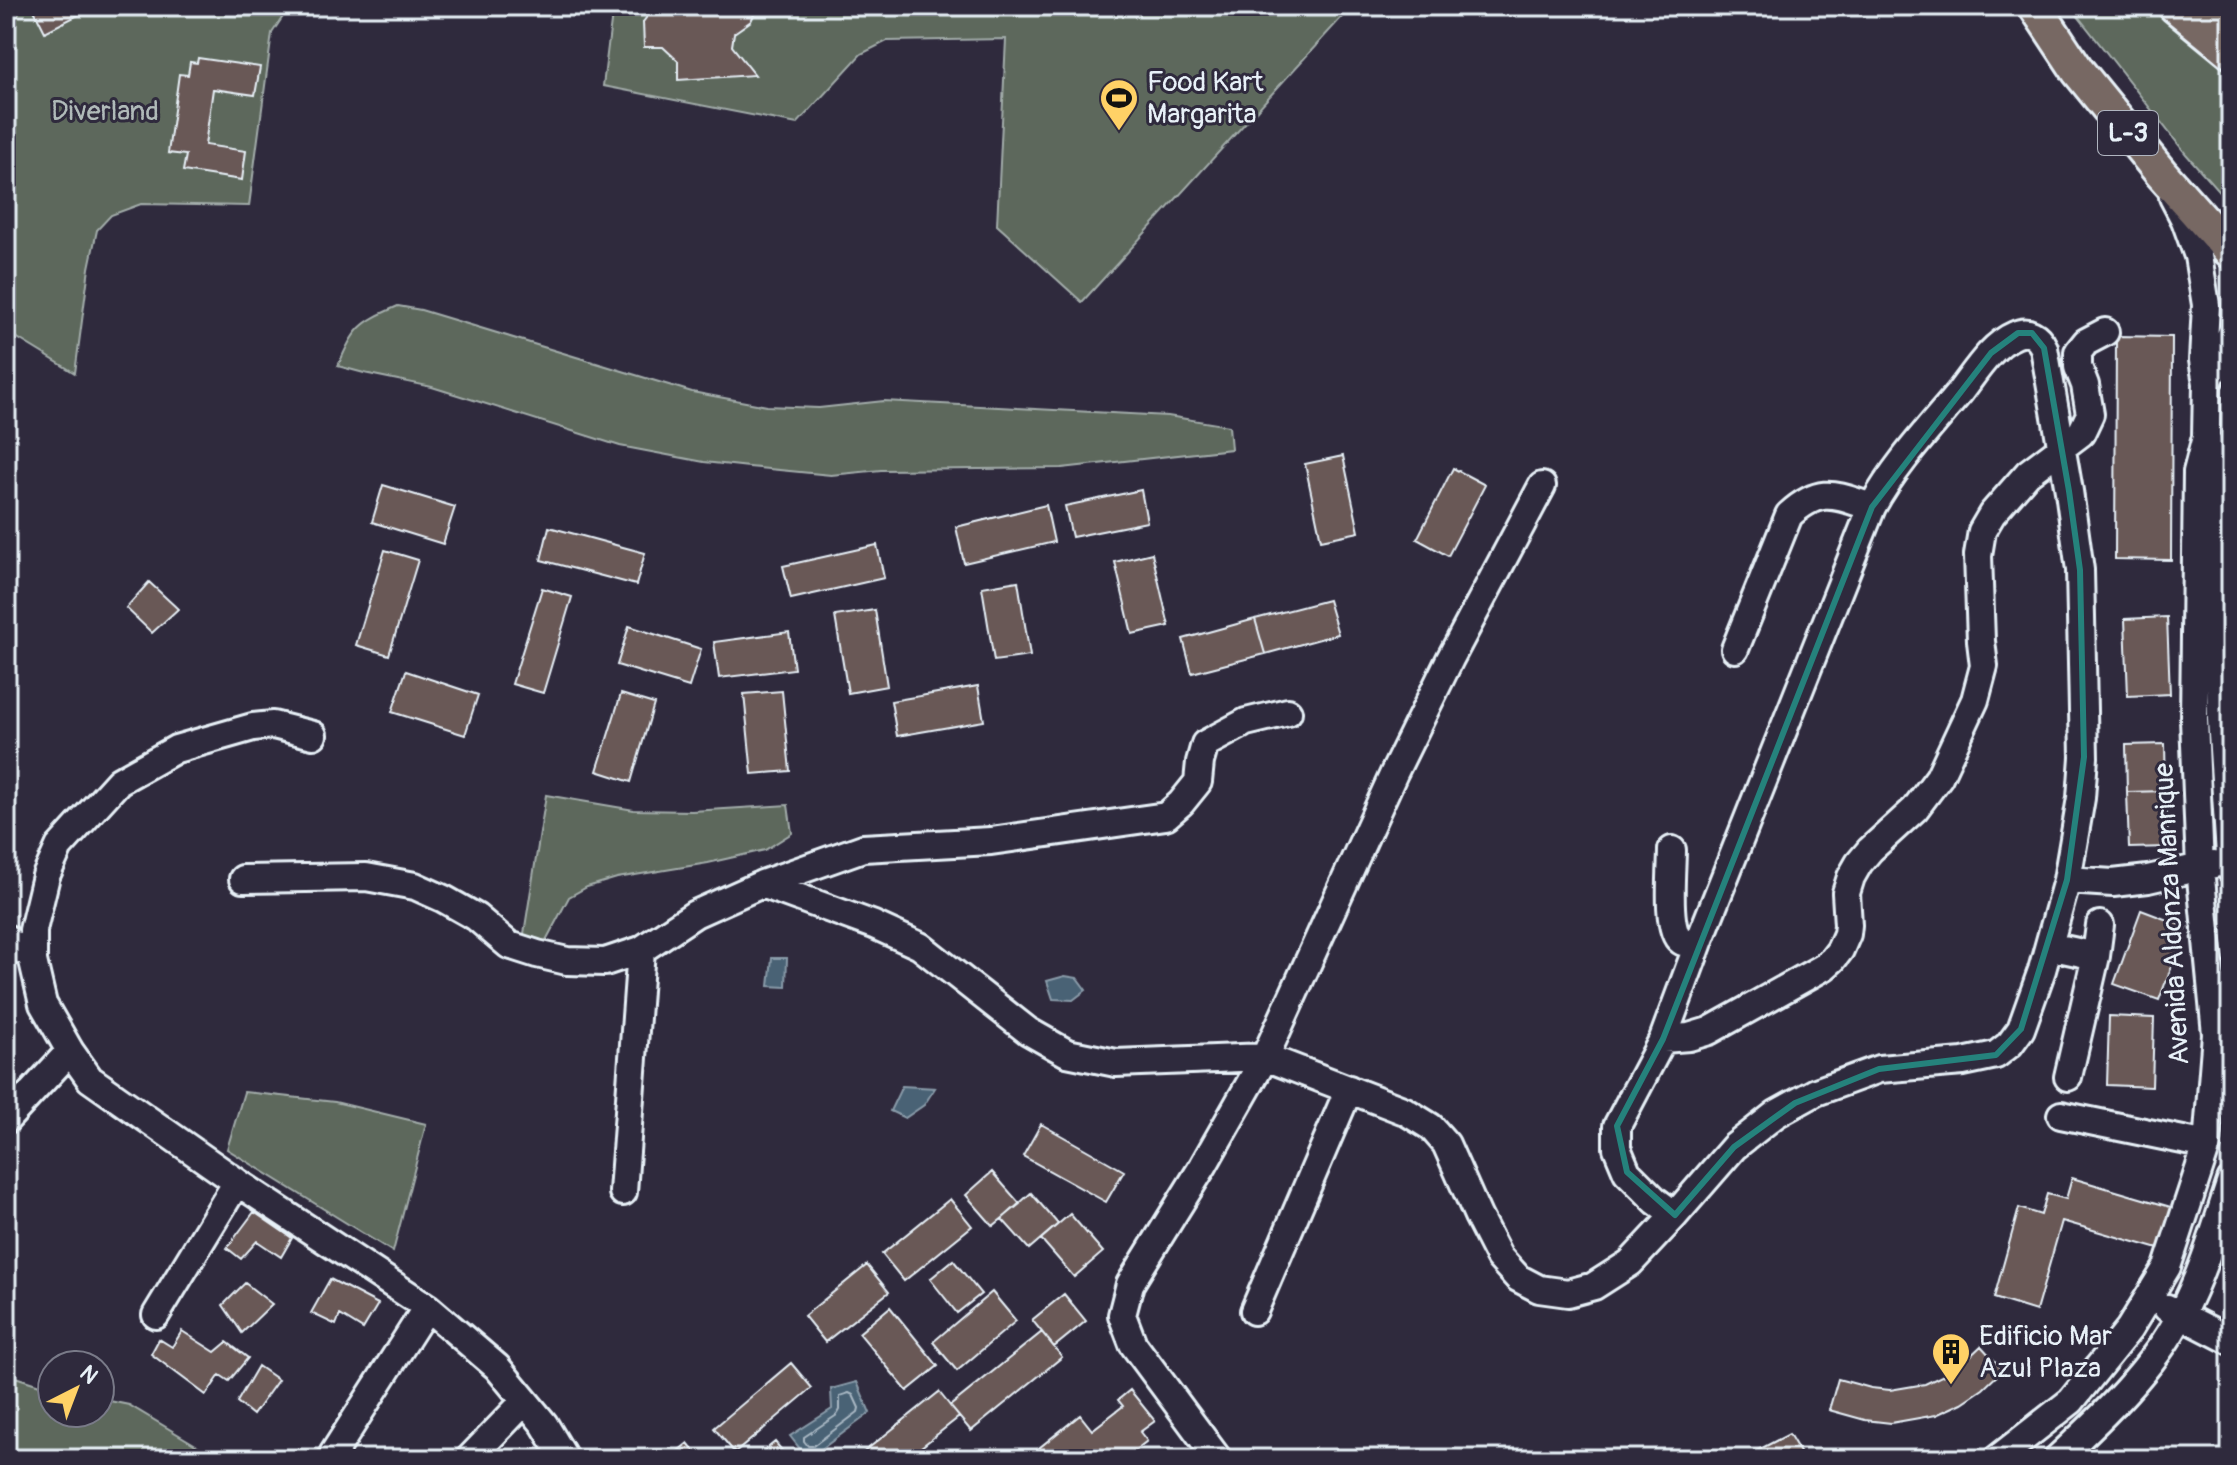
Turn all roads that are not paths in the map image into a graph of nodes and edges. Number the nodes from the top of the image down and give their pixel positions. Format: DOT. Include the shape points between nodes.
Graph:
graph roads {
  1 [pos="2035,6"];
  2 [pos="2054,6"];
  3 [pos="2175,6"];
  4 [pos="2217,6"];
  5 [pos="2231,16"];
  6 [pos="2231,52"];
  7 [pos="2161,173"];
  8 [pos="2231,222"];
  9 [pos="2231,252"];
  10 [pos="2105,332"];
  11 [pos="2231,334"];
  12 [pos="2207,383"];
  13 [pos="2206,437"];
  14 [pos="2061,448"];
  15 [pos="1542,486"];
  16 [pos="1872,507"];
  17 [pos="1735,649"];
  18 [pos="1288,712"];
  19 [pos="313,735"];
  20 [pos="1672,850"];
  21 [pos="2230,859"];
  22 [pos="2200,868"];
  23 [pos="2231,870"];
  24 [pos="243,879"];
  25 [pos="2067,880"];
  26 [pos="762,884"];
  27 [pos="2100,925"];
  28 [pos="6,938"];
  29 [pos="1699,942"];
  30 [pos="2049,946"];
  31 [pos="641,950"];
  32 [pos="33,951"];
  33 [pos="2096,956"];
  34 [pos="1663,1039"];
  35 [pos="70,1051"];
  36 [pos="1265,1057"];
  37 [pos="2068,1077"];
  38 [pos="1349,1089"];
  39 [pos="2061,1115"];
  40 [pos="6,1120"];
  41 [pos="2207,1145"];
  42 [pos="2231,1181"];
  43 [pos="237,1182"];
  44 [pos="623,1192"];
  45 [pos="1675,1215"];
  46 [pos="2148,1297"];
  47 [pos="427,1307"];
  48 [pos="1254,1311"];
  49 [pos="156,1315"];
  50 [pos="2180,1317"];
  51 [pos="2231,1341"];
  52 [pos="525,1401"];
  53 [pos="333,1454"];
  54 [pos="480,1455"];
  55 [pos="565,1459"];
  56 [pos="1218,1459"];
  57 [pos="1997,1459"];
  58 [pos="2057,1459"];
  1 -- 7 [label="main road, L-3" via="2078,71"];
  2 -- 8 [label="main road, L-3" via="2212,206"];
  3 -- 6 [label="main road"];
  4 -- 5 [label="main road"];
  7 -- 9 [label="main road, L-3"];
  7 -- 12 [label="street, Avenida Aldonza Manrique" via="2198,256 2206,305"];
  10 -- 14 [label="street" via="2078,352 2090,414 2081,433"];
  11 -- 12 [label="street, Avenida Aldonza Manrique"];
  12 -- 13 [label="street, Avenida Aldonza Manrique"];
  13 -- 21 [label="street, Avenida Aldonza Manrique" via="2216,476"];
  13 -- 22 [label="street, Avenida Aldonza Manrique" via="2197,472 2194,719"];
  14 -- 16 [label="street" via="2044,348 2032,333 2018,333 1991,353 1891,475"];
  14 -- 25 [label="street" via="2080,570 2084,742"];
  14 -- 34 [label="street" via="2028,473 1982,531 1978,555 1984,666 1975,700 1928,794 1870,850 1851,877 1848,925 1840,950 1824,967 1709,1031"];
  15 -- 36 [label="street" via="1394,773"];
  16 -- 17 [label="street" via="1837,495 1819,496 1805,500 1789,515"];
  16 -- 29 [label="street"];
  18 -- 26 [label="street" via="1246,722 1205,744 1198,782 1166,816 991,841 863,848"];
  19 -- 32 [label="street" via="273,725 253,727 176,749 119,781 59,847 46,876"];
  20 -- 29 [label="street" via="1674,930 1680,941"];
  21 -- 22 [label="street"];
  21 -- 23 [label="street, Avenida Aldonza Manrique"];
  22 -- 25 [label="street" via="2113,883"];
  22 -- 41 [label="street, Avenida Aldonza Manrique" via="2216,1034"];
  24 -- 31 [label="street" via="366,877 415,886 476,917 509,945 567,961 605,962"];
  25 -- 30 [label="street"];
  26 -- 31 [label="street" via="695,914"];
  26 -- 36 [label="street" via="920,946 1028,1031 1067,1053 1116,1063"];
  27 -- 33 [label="street"];
  28 -- 32 [label="street" via="19,950"];
  29 -- 34 [label="street"];
  30 -- 33 [label="street"];
  30 -- 45 [label="street" via="2021,1029 2003,1050 1963,1062 1879,1069 1816,1092 1776,1114 1734,1147"];
  31 -- 44 [label="street"];
  32 -- 35 [label="street" via="43,1004"];
  33 -- 37 [label="street"];
  34 -- 45 [label="street" via="1616,1137 1627,1172"];
  35 -- 40 [label="street"];
  35 -- 43 [label="street" via="90,1079"];
  36 -- 38 [label="street"];
  36 -- 56 [label="street" via="1130,1284 1122,1315 1133,1344"];
  38 -- 45 [label="street" via="1431,1127 1446,1144 1499,1257 1518,1278 1539,1289 1568,1293 1594,1286 1630,1263"];
  38 -- 48 [label="street"];
  39 -- 41 [label="street"];
  41 -- 46 [label="street, Avenida Aldonza Manrique" via="2167,1267"];
  42 -- 50 [label="street"];
  43 -- 47 [label="street"];
  43 -- 49 [label="street"];
  46 -- 50 [label="street"];
  46 -- 57 [label="street, Avenida Aldonza Manrique" via="2071,1401"];
  47 -- 52 [label="street" via="497,1367"];
  47 -- 53 [label="street"];
  50 -- 51 [label="street"];
  50 -- 58 [label="street" via="2106,1412"];
  52 -- 54 [label="street"];
  52 -- 55 [label="street"];
}
